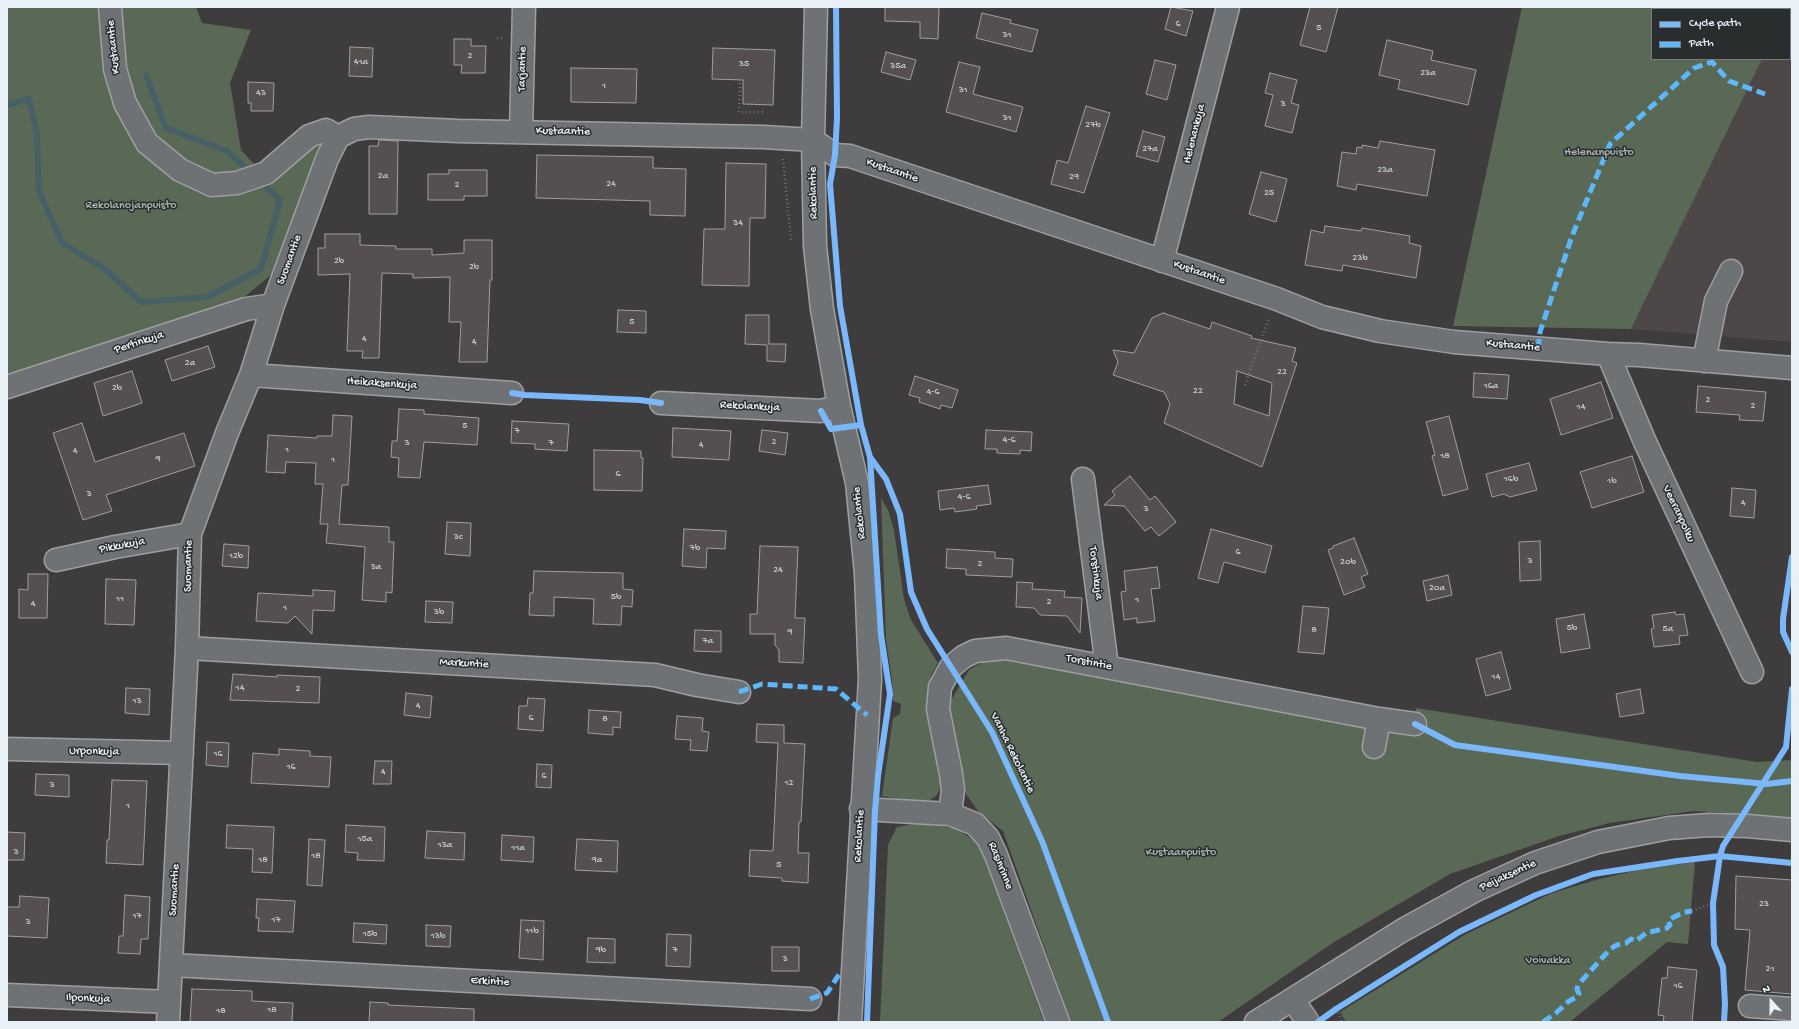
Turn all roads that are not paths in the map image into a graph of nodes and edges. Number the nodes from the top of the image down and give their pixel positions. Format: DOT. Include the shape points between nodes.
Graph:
graph roads {
  1 [pos="110,7"];
  2 [pos="524,7"];
  3 [pos="816,7"];
  4 [pos="1228,7"];
  5 [pos="521,132"];
  6 [pos="338,137"];
  7 [pos="813,140"];
  8 [pos="1162,261"];
  9 [pos="1731,271"];
  10 [pos="273,305"];
  11 [pos="1608,354"];
  12 [pos="1704,361"];
  13 [pos="1792,368"];
  14 [pos="251,374"];
  15 [pos="7,387"];
  16 [pos="512,392"];
  17 [pos="661,403"];
  18 [pos="839,406"];
  19 [pos="1083,479"];
  20 [pos="190,534"];
  21 [pos="56,560"];
  22 [pos="187,648"];
  23 [pos="1107,667"];
  24 [pos="1752,672"];
  25 [pos="739,692"];
  26 [pos="1379,719"];
  27 [pos="1415,724"];
  28 [pos="1374,747"];
  29 [pos="7,749"];
  30 [pos="182,754"];
  31 [pos="861,809"];
  32 [pos="950,814"];
  33 [pos="1792,830"];
  34 [pos="171,966"];
  35 [pos="7,995"];
  36 [pos="810,999"];
  37 [pos="1293,1000"];
  38 [pos="1750,1006"];
  39 [pos="1792,1009"];
  40 [pos="169,1012"];
  41 [pos="850,1022"];
  42 [pos="1058,1022"];
  43 [pos="1256,1022"];
  44 [pos="1308,1022"];
  1 -- 6 [label="street, Kustaantie" via="115,69 125,103 148,143 180,170 212,185 237,182 266,173 309,136 326,130"];
  2 -- 5 [label="street, Tarjantie"];
  3 -- 7 [label="street, Rekolantie"];
  4 -- 8 [label="street, Helenankuja"];
  5 -- 6 [label="street, Kustaantie" via="369,127 354,129"];
  5 -- 7 [label="street, Kustaantie"];
  6 -- 10 [label="street, Suomantie" via="327,159"];
  7 -- 8 [label="street, Kustaantie" via="835,155 850,156"];
  7 -- 18 [label="street, Rekolantie" via="815,246 822,309"];
  8 -- 11 [label="street, Kustaantie" via="1277,299 1322,317 1387,332 1454,342"];
  9 -- 12 [label="street" via="1716,301"];
  10 -- 14 [label="street, Suomantie"];
  10 -- 15 [label="street, Pertinkuja" via="246,309"];
  11 -- 12 [label="street, Kustaantie"];
  11 -- 24 [label="street, Veeranpolku" via="1645,442"];
  12 -- 13 [label="street, Kustaantie"];
  14 -- 16 [label="street, Heikaksenkuja"];
  14 -- 20 [label="street, Suomantie"];
  17 -- 18 [label="street, Rekolankuja" via="821,410"];
  18 -- 31 [label="street, Rekolantie" via="857,483 866,574 870,679"];
  19 -- 23 [label="street, Torstinkuja"];
  20 -- 21 [label="street, Pikkukuja"];
  20 -- 22 [label="street, Suomantie"];
  22 -- 25 [label="street, Markuntie" via="655,675"];
  22 -- 30 [label="street, Suomantie"];
  23 -- 26 [label="street, Torstintie"];
  23 -- 32 [label="street, Torstintie" via="1006,648 975,651 952,667 940,687 938,709 951,774"];
  26 -- 27 [label="street, Torstintie"];
  26 -- 28 [label="street"];
  29 -- 30 [label="street, Urponkuja"];
  30 -- 34 [label="street, Suomantie"];
  31 -- 32 [label="street, Rasinrinne"];
  31 -- 41 [label="street, Rekolantie"];
  32 -- 42 [label="street, Rasinrinne" via="974,824 988,838"];
  33 -- 37 [label="street, Peijaksentie" via="1708,825 1669,828 1598,842 1542,860 1474,892 1403,930"];
  34 -- 36 [label="street, Erkintie"];
  34 -- 40 [label="street, Suomantie"];
  35 -- 40 [label="street, Ilponkuja"];
  37 -- 43 [label="street, Peijaksentie"];
  37 -- 44 [label="street"];
  38 -- 39 [label="street"];
}
